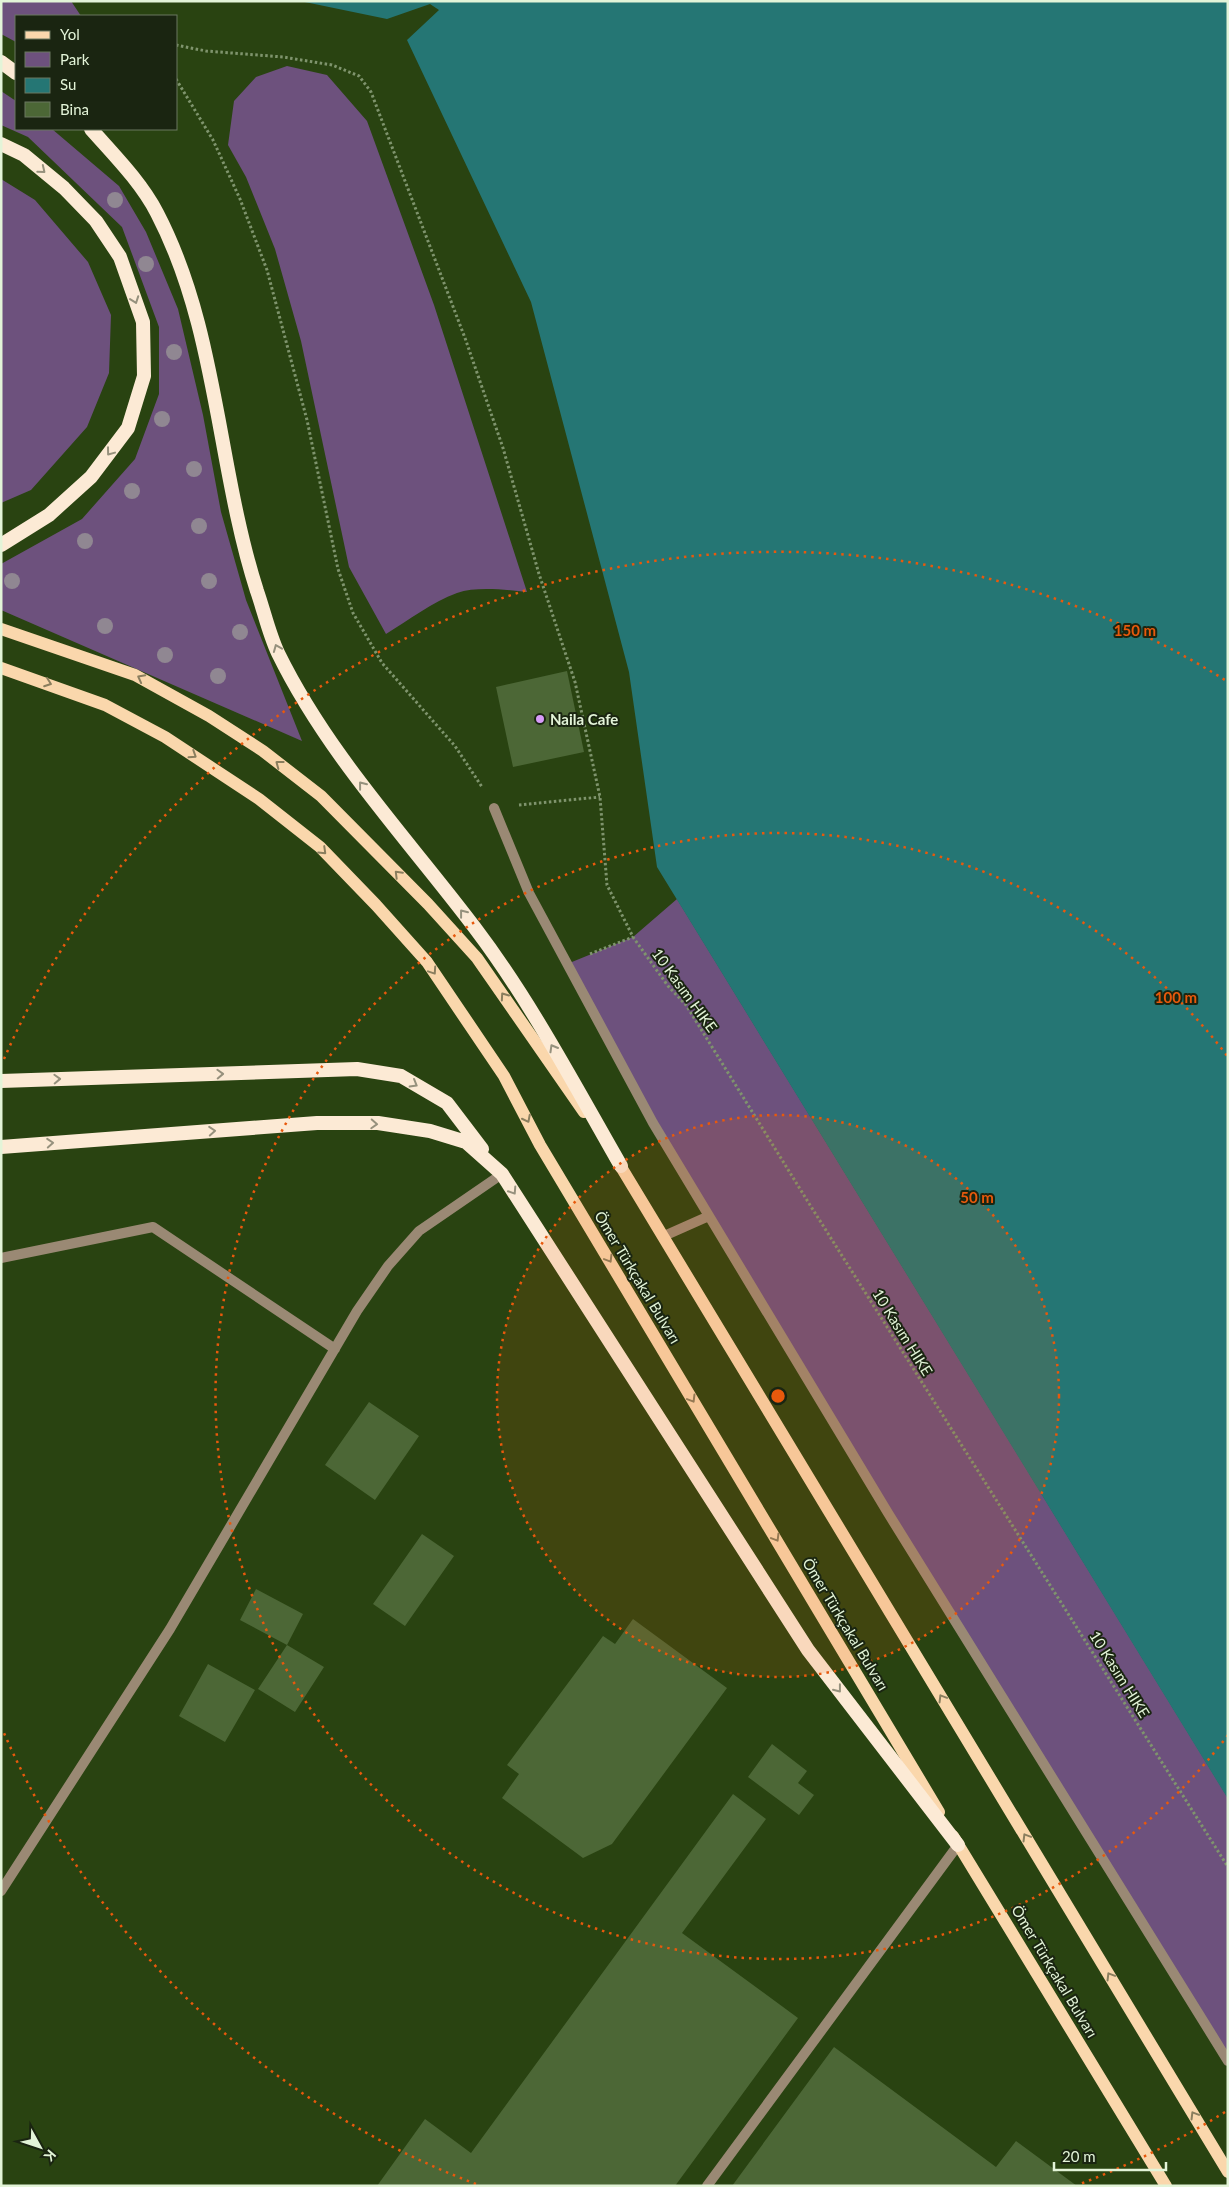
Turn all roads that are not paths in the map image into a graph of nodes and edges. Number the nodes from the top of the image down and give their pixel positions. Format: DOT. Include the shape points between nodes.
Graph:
graph roads {
  1 [pos="1,62"];
  2 [pos="15,72"];
  3 [pos="92,130"];
  4 [pos="1,144"];
  5 [pos="1,545"];
  6 [pos="1,629"];
  7 [pos="1,668"];
  8 [pos="494,808"];
  9 [pos="5,1081"];
  10 [pos="1,1147"];
  11 [pos="621,1166"];
  12 [pos="502,1174"];
  13 [pos="709,1216"];
  14 [pos="664,1236"];
  15 [pos="1,1258"];
  16 [pos="335,1349"];
  17 [pos="958,1845"];
  18 [pos="1,1891"];
  19 [pos="1228,2061"];
  20 [pos="1228,2172"];
  21 [pos="707,2186"];
  22 [pos="1166,2186"];
  1 -- 2 [label="highway"];
  11 -- 3 [label="highway, one-way" via="542,1028 477,930 341,758 277,651 244,550 204,345 188,281 156,210"];
  4 -- 5 [label="highway, one-way" via="24,156 64,188 96,221 120,257 143,322 144,376 128,428 91,477 49,515"];
  11 -- 6 [label="main road, one-way" via="477,958 321,796 263,751 135,675"];
  7 -- 17 [label="main road, Ömer Türkçakal Bulvarı, one-way" via="105,705 165,736 259,799 320,847 427,962 504,1076 540,1145"];
  8 -- 13 [label="street" via="528,892 653,1124"];
  9 -- 12 [label="highway, one-way" via="357,1069 401,1076 447,1103"];
  10 -- 12 [label="highway, one-way" via="317,1123 378,1123 430,1131 466,1142"];
  11 -- 14 [label="main road"];
  12 -- 16 [label="street" via="419,1231 388,1266"];
  12 -- 17 [label="highway, one-way" via="808,1650"];
  13 -- 14 [label="street"];
  13 -- 19 [label="street" via="888,1513"];
  20 -- 14 [label="main road, one-way"];
  15 -- 16 [label="street" via="153,1227"];
  16 -- 18 [label="street" via="170,1629"];
  17 -- 21 [label="street"];
  17 -- 22 [label="main road, Ömer Türkçakal Bulvarı"];
}
